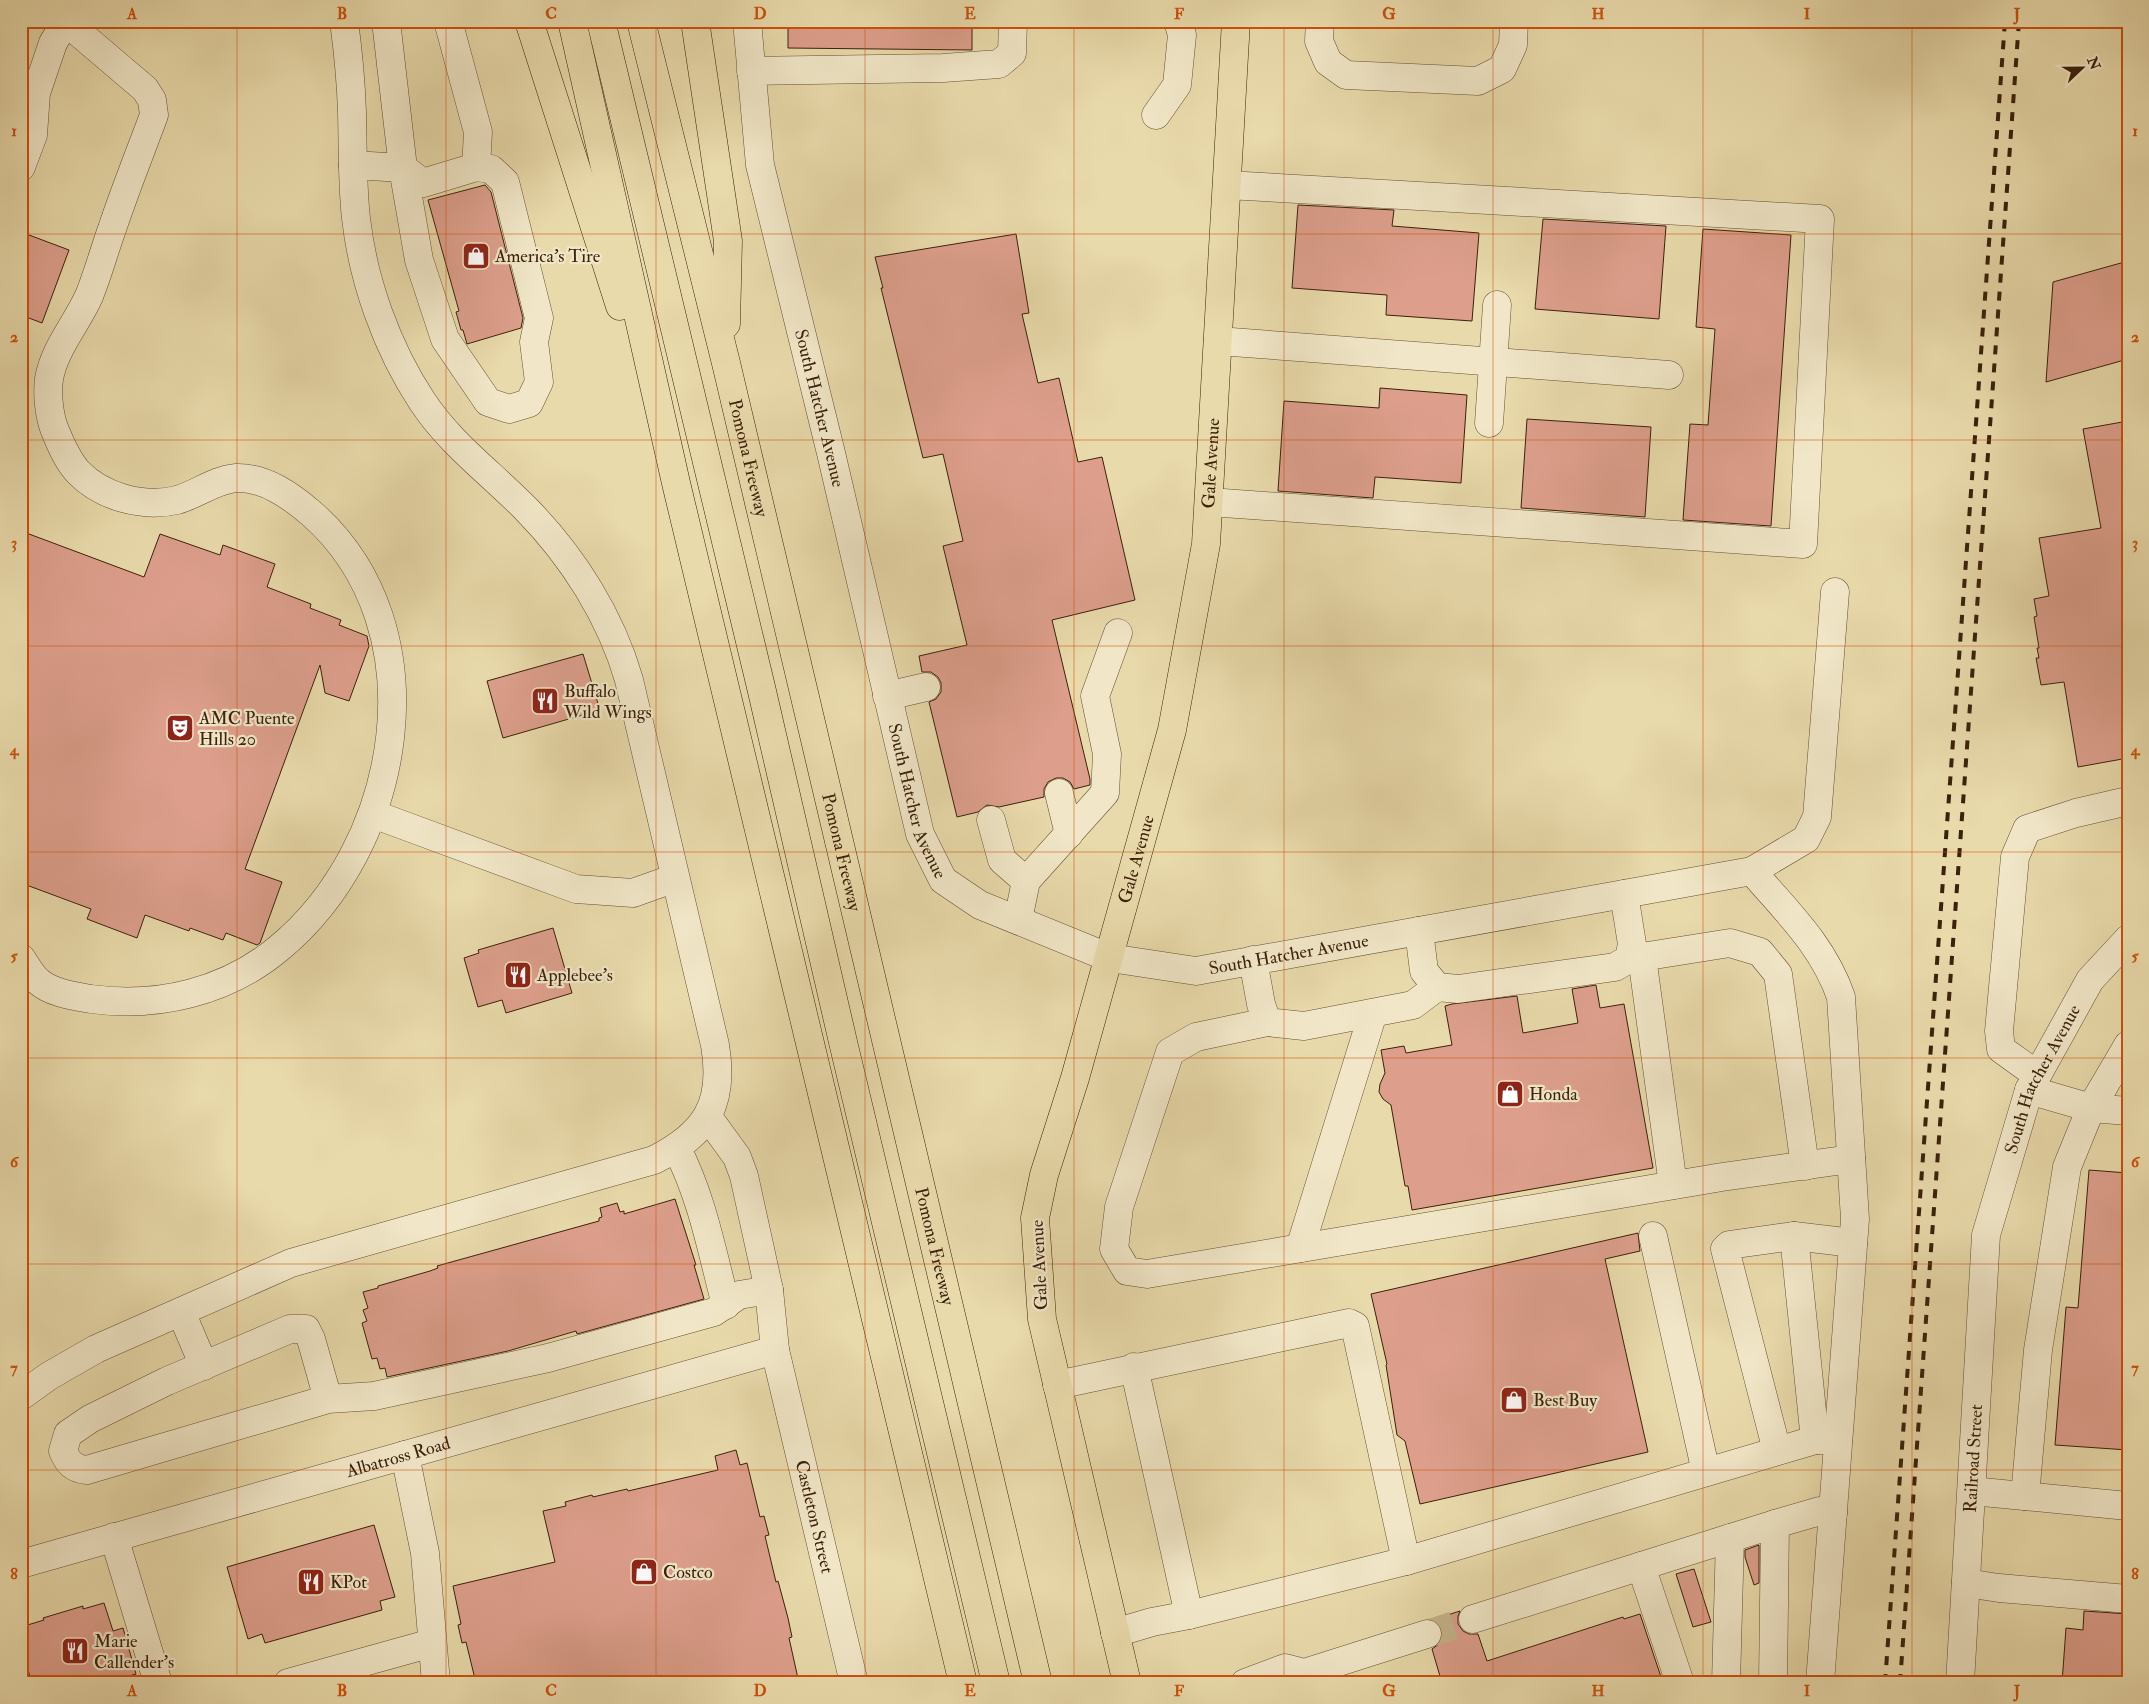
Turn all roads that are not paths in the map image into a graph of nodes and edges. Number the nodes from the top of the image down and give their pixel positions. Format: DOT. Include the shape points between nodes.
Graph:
graph roads {
  1 [pos="66,21"];
  2 [pos="71,21"];
  3 [pos="344,21"];
  4 [pos="386,21"];
  5 [pos="448,21"];
  6 [pos="529,21"];
  7 [pos="572,21"];
  8 [pos="601,21"];
  9 [pos="618,21"];
  10 [pos="641,21"];
  11 [pos="695,21"];
  12 [pos="746,21"];
  13 [pos="1013,21"];
  14 [pos="1178,21"];
  15 [pos="1236,21"];
  16 [pos="1320,21"];
  17 [pos="1514,21"];
  18 [pos="751,71"];
  19 [pos="1156,115"];
  20 [pos="353,165"];
  21 [pos="21,167"];
  22 [pos="476,167"];
  23 [pos="403,168"];
  24 [pos="1227,185"];
  25 [pos="1497,305"];
  26 [pos="1218,341"];
  27 [pos="1493,361"];
  28 [pos="726,363"];
  29 [pos="1669,375"];
  30 [pos="1489,423"];
  31 [pos="676,483"];
  32 [pos="1209,502"];
  33 [pos="1835,592"];
  34 [pos="1118,633"];
  35 [pos="926,687"];
  36 [pos="887,696"];
  37 [pos="1059,793"];
  38 [pos="2128,800"];
  39 [pos="373,814"];
  40 [pos="991,820"];
  41 [pos="1069,834"];
  42 [pos="1752,871"];
  43 [pos="675,878"];
  44 [pos="1026,881"];
  45 [pos="1624,894"];
  46 [pos="1018,920"];
  47 [pos="1419,931"];
  48 [pos="2128,939"];
  49 [pos="21,958"];
  50 [pos="1110,958"];
  51 [pos="1636,958"];
  52 [pos="1253,960"];
  53 [pos="1437,987"];
  54 [pos="1373,1013"];
  55 [pos="1266,1022"];
  56 [pos="2128,1045"];
  57 [pos="2033,1083"];
  58 [pos="2091,1108"];
  59 [pos="2128,1111"];
  60 [pos="708,1117"];
  61 [pos="677,1149"];
  62 [pos="1851,1159"];
  63 [pos="1805,1166"];
  64 [pos="1673,1186"];
  65 [pos="1986,1235"];
  66 [pos="1653,1236"];
  67 [pos="1794,1236"];
  68 [pos="1853,1243"];
  69 [pos="1300,1248"];
  70 [pos="769,1290"];
  71 [pos="726,1305"];
  72 [pos="181,1312"];
  73 [pos="775,1350"];
  74 [pos="204,1366"];
  75 [pos="1134,1367"];
  76 [pos="1057,1384"];
  77 [pos="21,1396"];
  78 [pos="328,1400"];
  79 [pos="1827,1440"];
  80 [pos="1777,1452"];
  81 [pos="405,1455"];
  82 [pos="1706,1472"];
  83 [pos="1972,1491"];
  84 [pos="2026,1496"];
  85 [pos="2128,1506"];
  86 [pos="1833,1512"];
  87 [pos="1775,1524"];
  88 [pos="114,1537"];
  89 [pos="1730,1538"];
  90 [pos="1406,1561"];
  91 [pos="21,1564"];
  92 [pos="1641,1566"];
  93 [pos="1966,1583"];
  94 [pos="2128,1599"];
  95 [pos="1189,1614"];
  96 [pos="1473,1619"];
  97 [pos="1115,1633"];
  98 [pos="1427,1634"];
  99 [pos="432,1643"];
  100 [pos="1305,1678"];
  101 [pos="158,1683"];
  102 [pos="288,1683"];
  103 [pos="436,1683"];
  104 [pos="854,1683"];
  105 [pos="963,1683"];
  106 [pos="996,1683"];
  107 [pos="1011,1683"];
  108 [pos="1038,1683"];
  109 [pos="1127,1683"];
  110 [pos="1245,1683"];
  111 [pos="1680,1683"];
  112 [pos="1726,1683"];
  113 [pos="1773,1683"];
  114 [pos="1820,1683"];
  115 [pos="1960,1683"];
  1 -- 21 [label="street" via="53,44 36,93 32,135"];
  2 -- 39 [label="street" via="78,32 145,89 152,100 154,115 90,292 55,360 49,379 52,424 78,472 120,498 148,503 172,501 216,482 237,478 256,480 290,496 335,539 352,562 374,604 389,665 392,720 383,782"];
  3 -- 20 [label="street" via="349,60"];
  4 -- 23 [label="street"];
  5 -- 22 [label="street" via="478,132"];
  6 -- 31 [label="main road"];
  7 -- 31 [label="main road"];
  8 -- 106 [label="main road"];
  9 -- 107 [label="main road"];
  10 -- 28 [label="main road, Pomona Freeway"];
  11 -- 28 [label="main road" via="728,241"];
  12 -- 18 [label="street, South Hatcher Avenue"];
  13 -- 18 [label="street" via="1012,53 999,64"];
  14 -- 19 [label="street" via="1182,35 1177,85"];
  15 -- 24 [label="main road, Gale Avenue"];
  16 -- 17 [label="street" via="1319,42 1328,62 1346,75 1478,82 1502,69 1513,45"];
  18 -- 36 [label="street, South Hatcher Avenue" via="760,165"];
  20 -- 23 [label="street"];
  20 -- 43 [label="street" via="356,217 364,262 377,305 408,377 423,403 447,432 528,510 549,535 599,605 611,630 629,680"];
  22 -- 23 [label="street" via="423,183"];
  22 -- 23 [label="street" via="491,169 505,182 539,318 534,342 539,382 528,403 509,409 488,402 446,339 419,260"];
  24 -- 26 [label="main road, Gale Avenue"];
  24 -- 32 [label="street" via="1820,219 1802,544"];
  25 -- 27 [label="street"];
  26 -- 27 [label="street"];
  26 -- 32 [label="main road, Gale Avenue"];
  27 -- 29 [label="street"];
  27 -- 30 [label="street"];
  28 -- 108 [label="main road, Pomona Freeway"];
  31 -- 105 [label="main road"];
  32 -- 50 [label="main road, Gale Avenue" via="1206,544 1172,730"];
  33 -- 42 [label="street" via="1817,817 1806,838"];
  34 -- 41 [label="street" via="1095,696 1107,754 1105,793"];
  35 -- 36 [label="street"];
  36 -- 46 [label="street, South Hatcher Avenue" via="920,834 943,880 980,905"];
  37 -- 41 [label="street"];
  38 -- 57 [label="street" via="2027,829 2015,857 2000,1049"];
  39 -- 43 [label="street" via="576,889 633,892"];
  39 -- 49 [label="street" via="346,871 303,926 278,950 232,978 204,990 146,1001 76,996 38,982"];
  40 -- 44 [label="street" via="1002,860"];
  41 -- 44 [label="street"];
  42 -- 45 [label="street, South Hatcher Avenue"];
  42 -- 62 [label="street" via="1817,946 1833,974 1841,997"];
  43 -- 60 [label="street" via="719,1067"];
  44 -- 46 [label="street"];
  45 -- 47 [label="street, South Hatcher Avenue"];
  45 -- 51 [label="street"];
  46 -- 50 [label="street, South Hatcher Avenue"];
  47 -- 52 [label="street, South Hatcher Avenue"];
  47 -- 53 [label="street" via="1424,971"];
  48 -- 57 [label="street, South Hatcher Avenue" via="2090,980"];
  50 -- 52 [label="street, South Hatcher Avenue" via="1196,971"];
  50 -- 76 [label="main road, Gale Avenue" via="1044,1175 1035,1218 1042,1319"];
  51 -- 53 [label="street" via="1615,967 1458,989"];
  51 -- 63 [label="street" via="1730,943 1760,952 1778,974"];
  51 -- 64 [label="street"];
  52 -- 55 [label="street"];
  53 -- 54 [label="street" via="1412,1005"];
  54 -- 55 [label="street" via="1304,1026"];
  54 -- 69 [label="street"];
  55 -- 69 [label="street" via="1196,1037 1170,1052 1119,1207 1114,1249 1126,1271 1147,1274"];
  56 -- 58 [label="street"];
  57 -- 58 [label="street"];
  57 -- 65 [label="street, South Hatcher Avenue"];
  58 -- 59 [label="street"];
  58 -- 84 [label="street" via="2067,1167 2052,1252 2038,1350"];
  60 -- 61 [label="street" via="698,1132"];
  60 -- 70 [label="street, Castleton Street" via="726,1139 742,1169"];
  61 -- 71 [label="street" via="696,1192"];
  61 -- 72 [label="street" via="654,1160 300,1260"];
  62 -- 63 [label="street"];
  62 -- 68 [label="street" via="1855,1219"];
  63 -- 64 [label="street"];
  64 -- 69 [label="street"];
  65 -- 83 [label="street, Railroad Street"];
  66 -- 82 [label="street"];
  67 -- 68 [label="street"];
  67 -- 79 [label="street"];
  67 -- 80 [label="street" via="1729,1244 1725,1249"];
  68 -- 79 [label="street"];
  70 -- 71 [label="street" via="739,1295"];
  70 -- 73 [label="street, Castleton Street"];
  71 -- 78 [label="street" via="714,1312 548,1358 374,1396"];
  72 -- 74 [label="street"];
  72 -- 77 [label="street" via="96,1349"];
  73 -- 81 [label="street, Albatross Road"];
  73 -- 104 [label="street, Castleton Street"];
  74 -- 78 [label="street" via="290,1329 306,1329"];
  74 -- 78 [label="street" via="90,1419 68,1434 63,1451 68,1462 87,1470"];
  75 -- 76 [label="street"];
  75 -- 90 [label="street" via="1349,1323 1355,1326"];
  75 -- 95 [label="street"];
  76 -- 97 [label="main road, Gale Avenue"];
  79 -- 80 [label="street"];
  79 -- 86 [label="street"];
  80 -- 82 [label="street"];
  81 -- 88 [label="street, Albatross Road"];
  81 -- 99 [label="street" via="425,1552"];
  82 -- 90 [label="street"];
  83 -- 84 [label="street"];
  83 -- 93 [label="street, Railroad Street"];
  84 -- 85 [label="street"];
  86 -- 87 [label="street" via="1820,1511"];
  86 -- 114 [label="street"];
  87 -- 89 [label="street"];
  87 -- 113 [label="street"];
  88 -- 91 [label="street, Albatross Road"];
  88 -- 101 [label="street"];
  89 -- 92 [label="street"];
  89 -- 112 [label="street"];
  90 -- 95 [label="street"];
  92 -- 96 [label="street"];
  92 -- 111 [label="street"];
  93 -- 94 [label="street"];
  93 -- 115 [label="street, Railroad Street"];
  95 -- 97 [label="street"];
  97 -- 109 [label="main road, Gale Avenue"];
  98 -- 100 [label="street"];
  99 -- 102 [label="street"];
  99 -- 103 [label="street"];
  100 -- 110 [label="street" via="1285,1668"];
}
